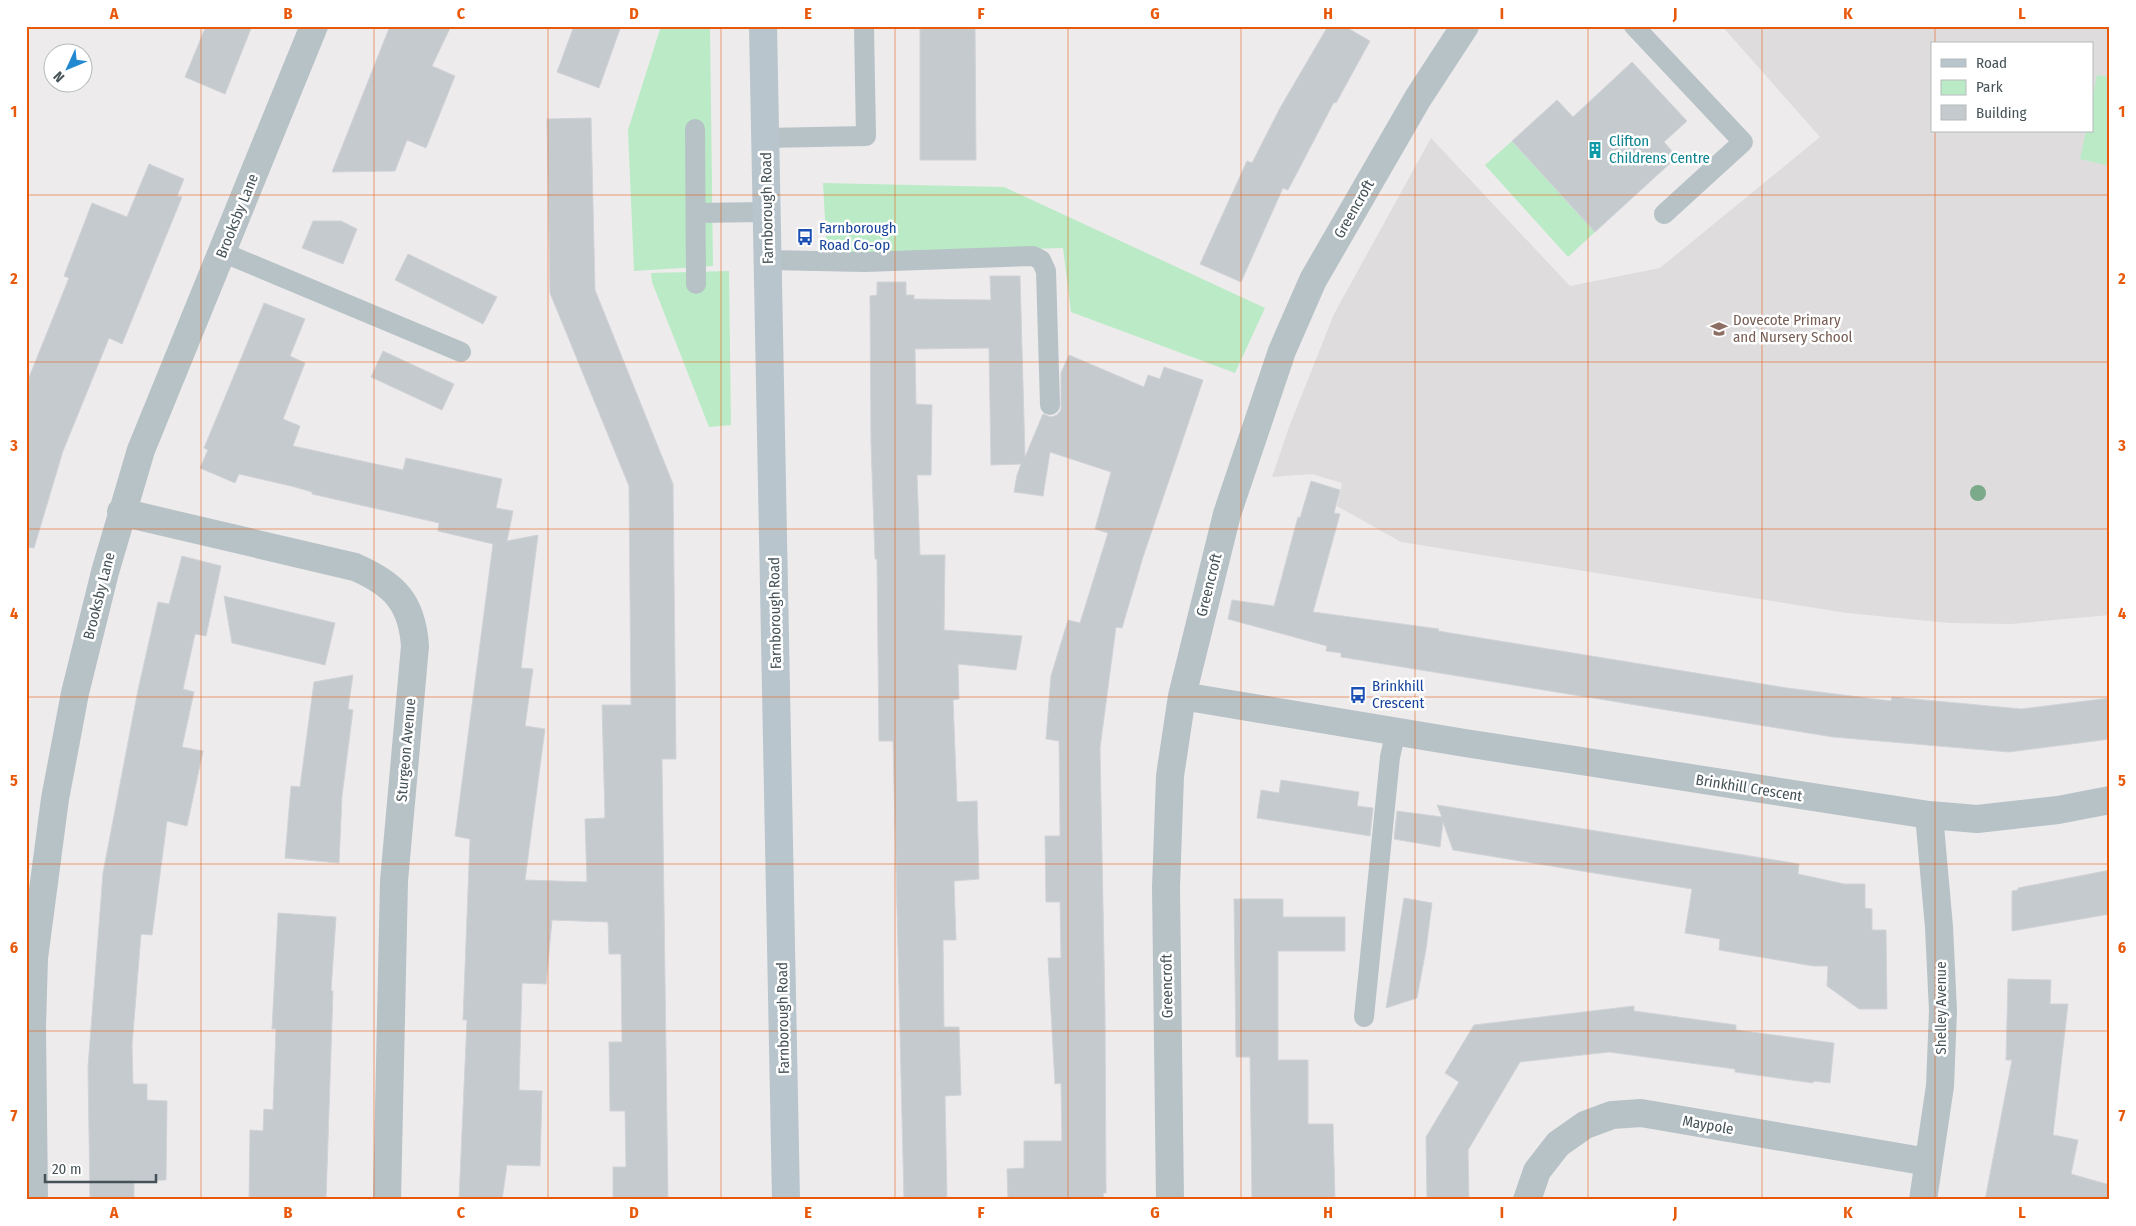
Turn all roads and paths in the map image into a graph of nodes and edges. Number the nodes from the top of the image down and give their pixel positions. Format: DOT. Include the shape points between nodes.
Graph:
graph roads {
  1 [pos="314,26"];
  2 [pos="763,26"];
  3 [pos="864,26"];
  4 [pos="1465,26"];
  5 [pos="1634,26"];
  6 [pos="695,129"];
  7 [pos="765,138"];
  8 [pos="767,212"];
  9 [pos="696,213"];
  10 [pos="1664,214"];
  11 [pos="222,252"];
  12 [pos="768,260"];
  13 [pos="696,284"];
  14 [pos="461,352"];
  15 [pos="1050,406"];
  16 [pos="122,512"];
  17 [pos="1182,696"];
  18 [pos="1396,731"];
  19 [pos="2110,800"];
  20 [pos="1929,815"];
  21 [pos="1364,1017"];
  22 [pos="1928,1162"];
  23 [pos="34,1200"];
  24 [pos="388,1200"];
  25 [pos="786,1200"];
  26 [pos="1170,1200"];
  27 [pos="1527,1200"];
  28 [pos="1923,1200"];
  1 -- 11 [label="street, Brooksby Lane"];
  2 -- 7 [label="street, Farnborough Road"];
  3 -- 7 [label="lane" via="866,136"];
  4 -- 17 [label="street, Greencroft" via="1418,98 1313,280 1282,351 1227,514"];
  5 -- 10 [label="lane" via="1743,142"];
  6 -- 9 [label="lane"];
  7 -- 8 [label="street, Farnborough Road"];
  8 -- 9 [label="lane"];
  8 -- 12 [label="street, Farnborough Road"];
  9 -- 13 [label="lane"];
  11 -- 14 [label="lane"];
  11 -- 16 [label="street, Brooksby Lane" via="141,450"];
  12 -- 15 [label="lane" via="865,262 1033,256 1041,260 1046,271"];
  12 -- 25 [label="street, Farnborough Road"];
  16 -- 23 [label="street, Brooksby Lane" via="75,693 44,879 34,958"];
  16 -- 24 [label="street, Sturgeon Avenue" via="355,567 391,588 405,605 413,624 415,646 394,881"];
  17 -- 18 [label="street, Brinkhill Crescent"];
  17 -- 26 [label="street, Greencroft" via="1170,776 1166,887"];
  18 -- 20 [label="street, Brinkhill Crescent"];
  18 -- 21 [label="lane" via="1390,756"];
  19 -- 20 [label="street, Brinkhill Crescent" via="2058,810 1977,819"];
  20 -- 22 [label="street, Shelley Avenue" via="1943,1010 1940,1086"];
  22 -- 27 [label="street, Maypole" via="1641,1113 1612,1115 1585,1125 1558,1144 1537,1171"];
  22 -- 28 [label="street, Shelley Avenue"];
}
